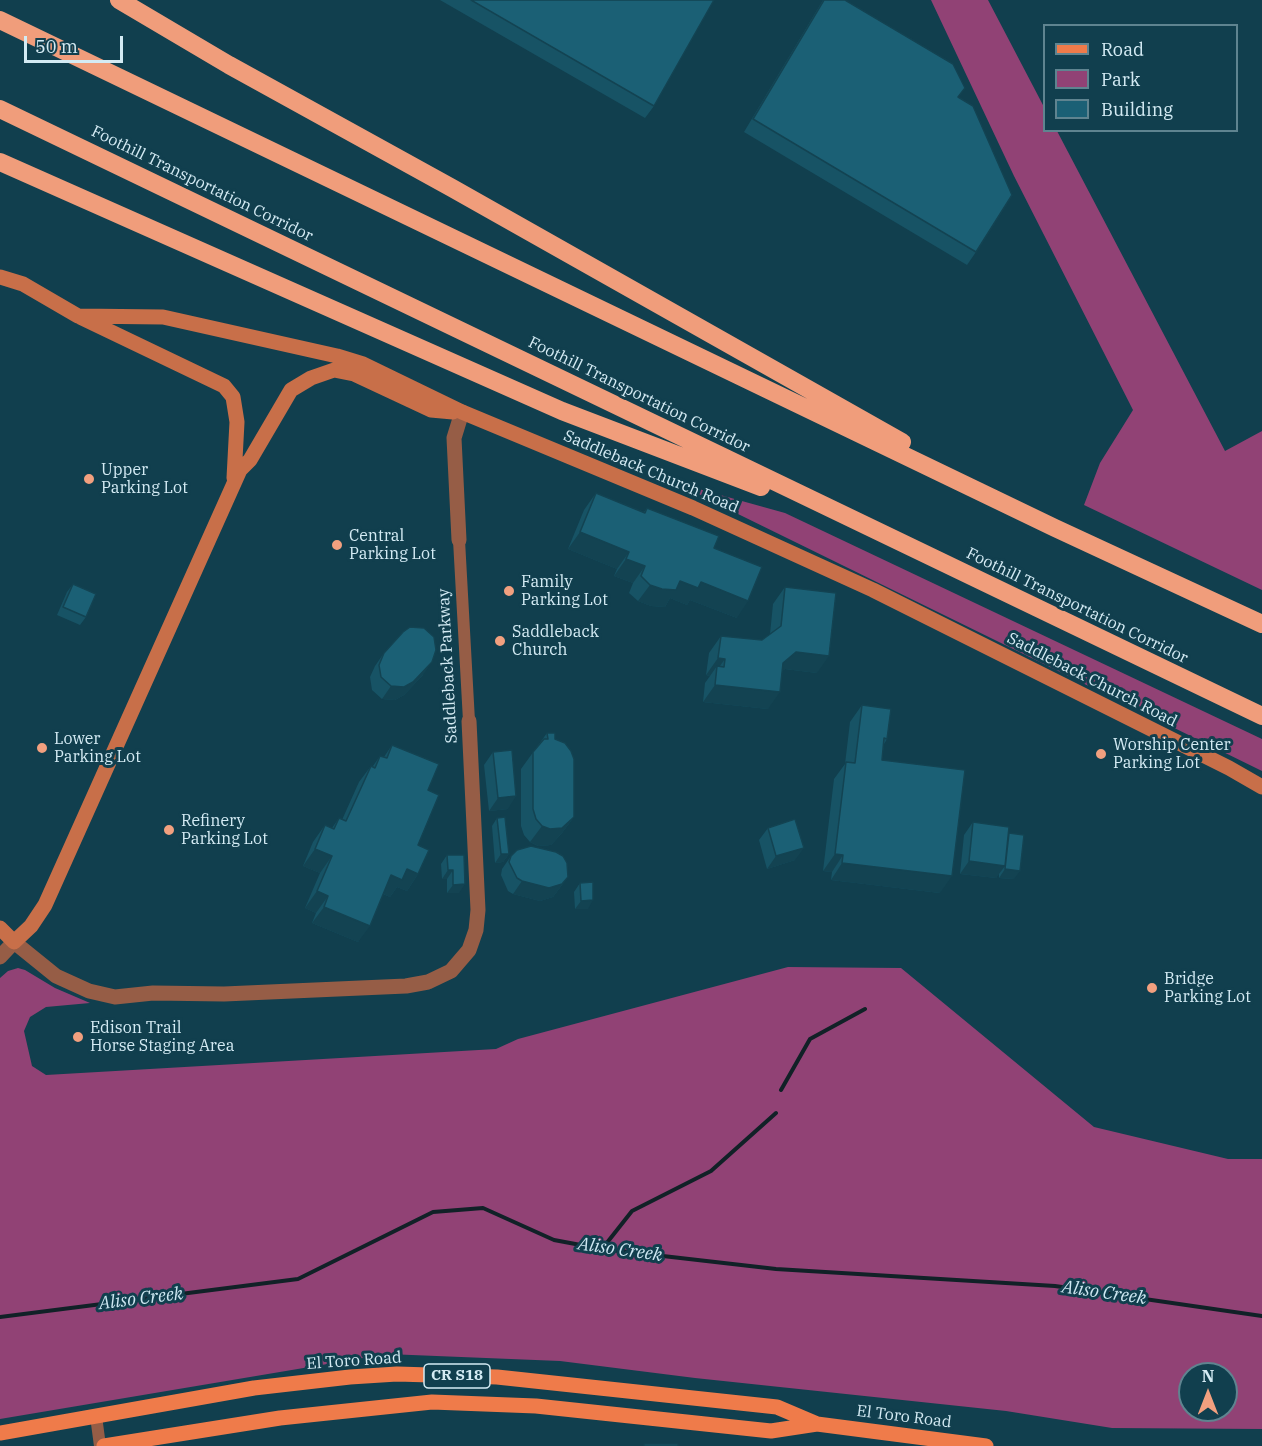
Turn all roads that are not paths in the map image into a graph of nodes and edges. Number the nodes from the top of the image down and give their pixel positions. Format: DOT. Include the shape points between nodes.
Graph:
graph roads {
  1 [pos="120,0"];
  2 [pos="0,20"];
  3 [pos="0,109"];
  4 [pos="0,162"];
  5 [pos="0,277"];
  6 [pos="78,316"];
  7 [pos="462,412"];
  8 [pos="234,484"];
  9 [pos="1055,528"];
  10 [pos="880,533"];
  11 [pos="459,540"];
  12 [pos="1262,624"];
  13 [pos="1262,716"];
  14 [pos="469,722"];
  15 [pos="1262,787"];
  16 [pos="0,928"];
  17 [pos="14,942"];
  18 [pos="0,957"];
  19 [pos="96,1416"];
  20 [pos="817,1424"];
  21 [pos="0,1433"];
  22 [pos="102,1446"];
  23 [pos="986,1446"];
  1 -- 9 [label="highway" via="229,65"];
  2 -- 9 [label="highway"];
  3 -- 10 [label="highway, Foothill Transportation Corridor"];
  4 -- 10 [label="highway" via="562,411"];
  5 -- 6 [label="main road, Saddleback Church Road" via="23,284"];
  6 -- 7 [label="main road, Saddleback Church Road" via="163,317 337,356 363,364"];
  6 -- 8 [label="main road" via="224,386 232,397 237,422"];
  7 -- 8 [label="main road" via="431,410 354,375 334,370 291,390"];
  7 -- 11 [label="street, Saddleback Parkway" via="454,438"];
  7 -- 15 [label="main road, Saddleback Church Road" via="693,508 873,590"];
  8 -- 17 [label="main road" via="45,905"];
  9 -- 12 [label="highway"];
  10 -- 13 [label="highway, Foothill Transportation Corridor"];
  11 -- 14 [label="street, Saddleback Parkway"];
  14 -- 17 [label="street, Saddleback Parkway" via="478,910 469,950 452,971 428,982 406,986 115,996 89,991 56,976"];
  16 -- 17 [label="main road"];
  17 -- 18 [label="street"];
  19 -- 20 [label="main road, El Toro Road / CR S18" via="254,1388 397,1374 497,1377 777,1407"];
  19 -- 21 [label="main road, El Toro Road / CR S18"];
  19 -- 22 [label="street"];
  20 -- 22 [label="main road, El Toro Road / CR S18" via="771,1431 536,1406 432,1402 280,1418"];
  20 -- 23 [label="main road, El Toro Road / CR S18"];
}
